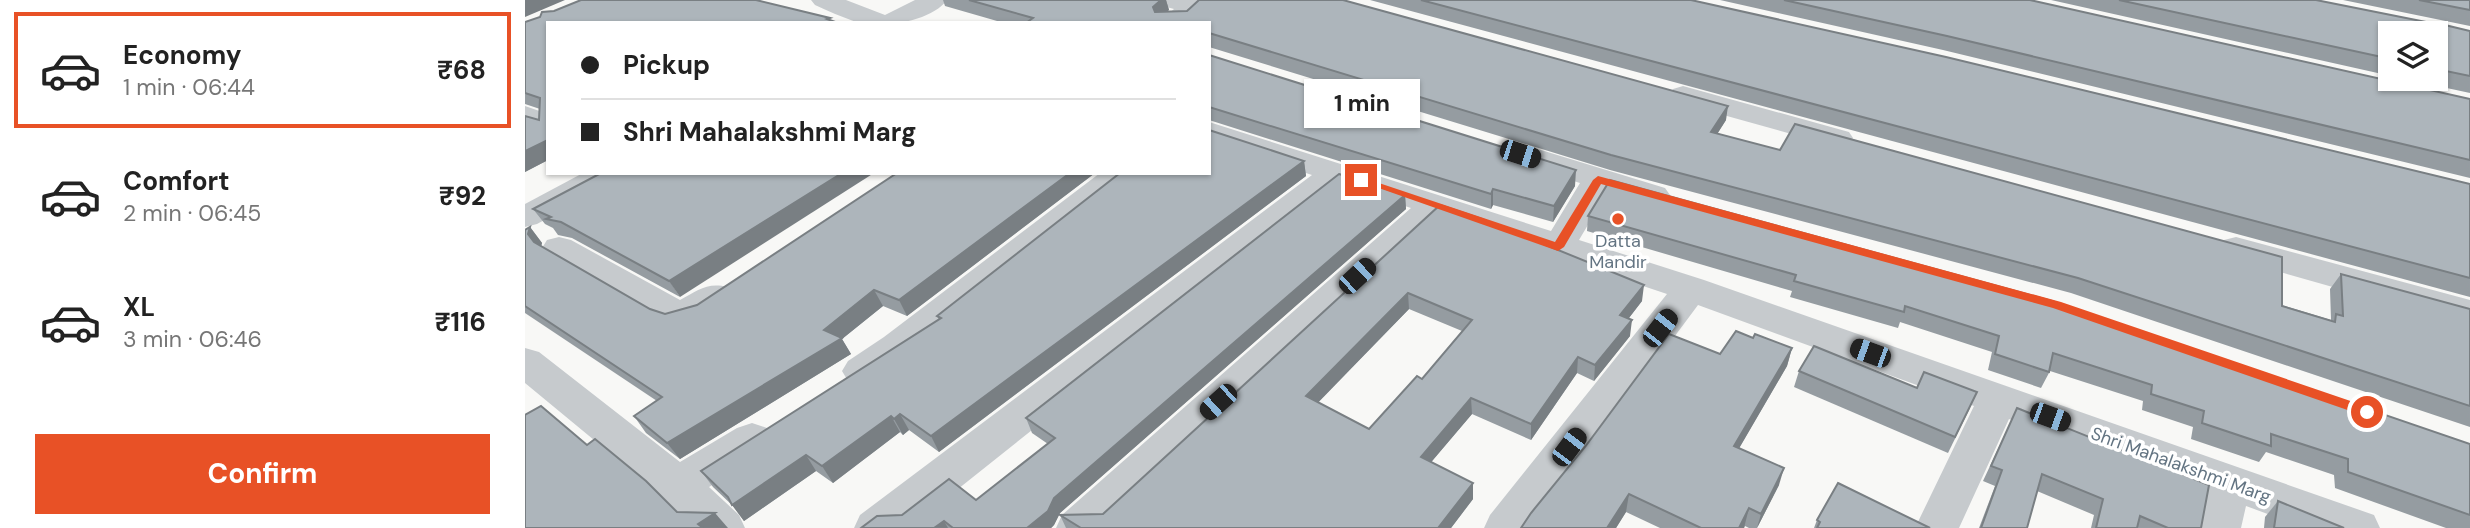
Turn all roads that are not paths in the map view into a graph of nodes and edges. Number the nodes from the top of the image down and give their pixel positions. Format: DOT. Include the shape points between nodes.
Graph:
graph roads {
  1 [pos="826,0"];
  2 [pos="934,0"];
  3 [pos="1168,0"];
  4 [pos="877,21"];
  5 [pos="894,21"];
  6 [pos="1174,21"];
  7 [pos="1661,89"];
  8 [pos="525,115"];
  9 [pos="546,123"];
  10 [pos="1211,132"];
  11 [pos="1494,145"];
  12 [pos="1863,145"];
  13 [pos="1336,172"];
  14 [pos="603,175"];
  15 [pos="1117,175"];
  16 [pos="1598,180"];
  17 [pos="1679,202"];
  18 [pos="1435,205"];
  19 [pos="525,217"];
  20 [pos="2214,242"];
  21 [pos="1558,247"];
  22 [pos="559,248"];
  23 [pos="739,279"];
  24 [pos="1691,289"];
  25 [pos="2470,313"];
  26 [pos="525,362"];
  27 [pos="839,386"];
  28 [pos="1998,398"];
  29 [pos="781,421"];
  30 [pos="2230,482"];
  31 [pos="678,485"];
  32 [pos="723,528"];
  33 [pos="876,528"];
  34 [pos="1078,528"];
  35 [pos="1506,528"];
  36 [pos="1937,528"];
  37 [pos="2219,528"];
  38 [pos="2358,528"];
  1 -- 4 [label="street"];
  2 -- 5 [label="street"];
  3 -- 6 [label="street" via="1195,6"];
  7 -- 12 [label="street"];
  8 -- 9 [label="street"];
  10 -- 13 [label="street, Shri Mahalakshmi Marg"];
  11 -- 16 [label="street"];
  13 -- 18 [label="street, Shri Mahalakshmi Marg"];
  13 -- 33 [label="street"];
  14 -- 19 [label="street"];
  15 -- 27 [label="street" via="897,347"];
  16 -- 17 [label="street"];
  16 -- 21 [label="street"];
  18 -- 21 [label="street, Shri Mahalakshmi Marg"];
  18 -- 34 [label="street"];
  20 -- 25 [label="street"];
  21 -- 24 [label="street, Shri Mahalakshmi Marg"];
  22 -- 23 [label="street" via="676,314 693,310"];
  24 -- 28 [label="street, Shri Mahalakshmi Marg"];
  24 -- 35 [label="street"];
  26 -- 31 [label="street"];
  28 -- 30 [label="street, Shri Mahalakshmi Marg"];
  28 -- 36 [label="street"];
  29 -- 31 [label="street"];
  30 -- 37 [label="street"];
  30 -- 38 [label="street, Shri Mahalakshmi Marg"];
  31 -- 32 [label="street"];
}
